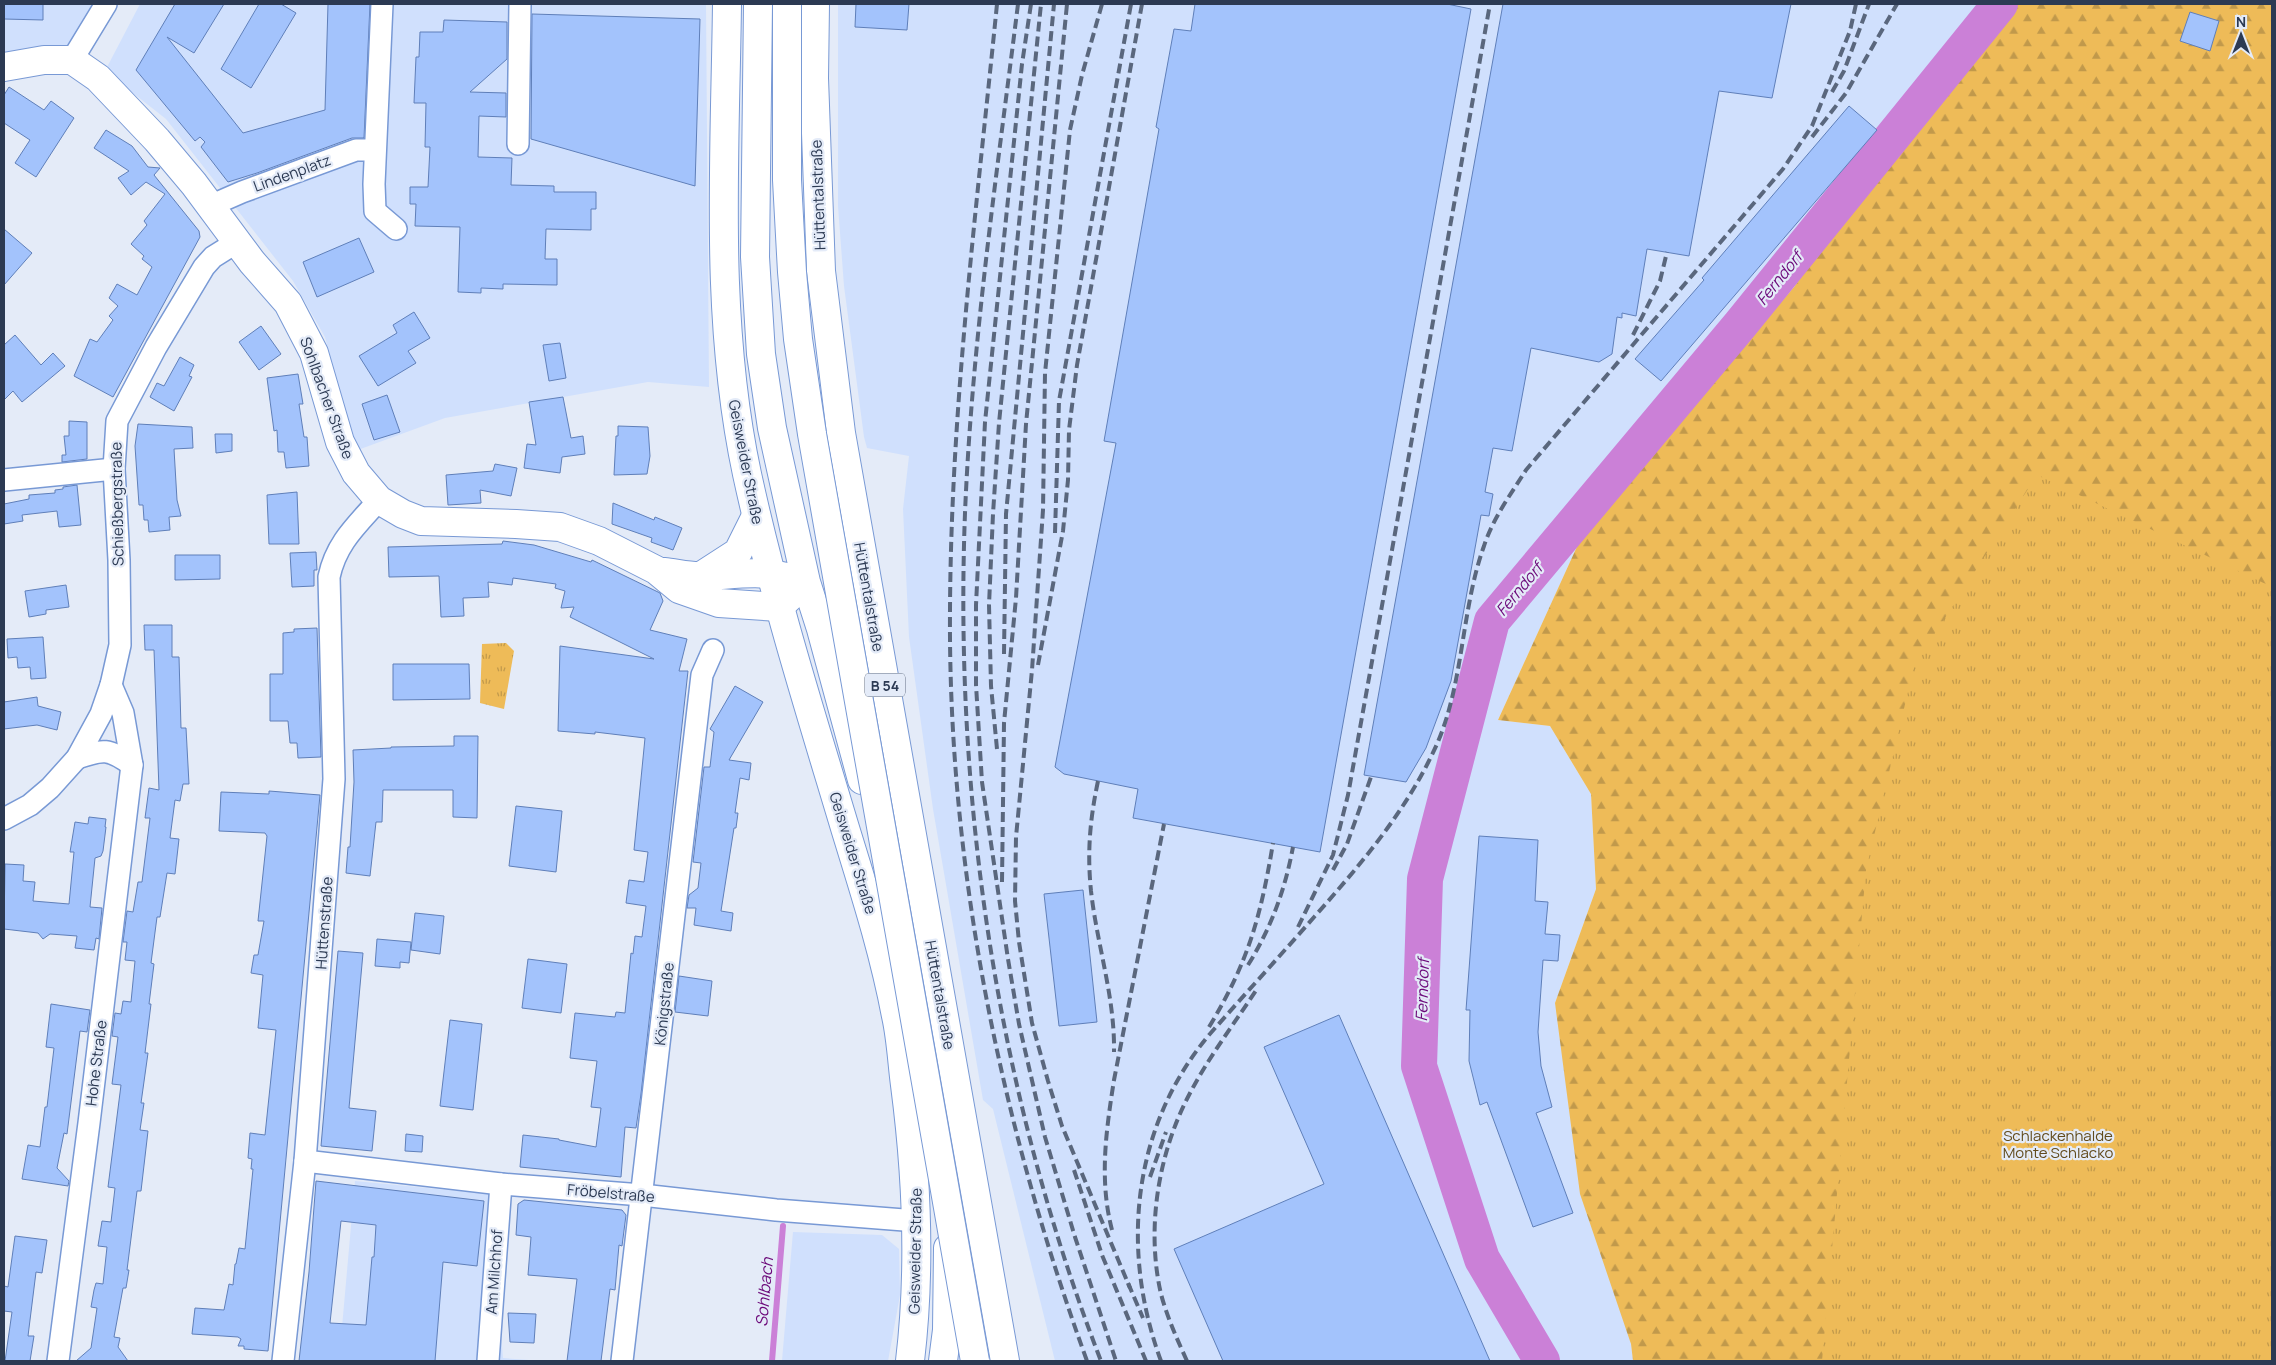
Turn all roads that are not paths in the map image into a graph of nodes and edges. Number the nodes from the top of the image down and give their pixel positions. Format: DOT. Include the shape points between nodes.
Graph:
graph roads {
  1 [pos="106,4"];
  2 [pos="382,4"];
  3 [pos="520,4"];
  4 [pos="727,4"];
  5 [pos="758,4"];
  6 [pos="788,4"];
  7 [pos="815,4"];
  8 [pos="72,60"];
  9 [pos="4,67"];
  10 [pos="518,144"];
  11 [pos="375,150"];
  12 [pos="210,206"];
  13 [pos="396,229"];
  14 [pos="237,242"];
  15 [pos="728,353"];
  16 [pos="760,354"];
  17 [pos="114,469"];
  18 [pos="4,480"];
  19 [pos="379,500"];
  20 [pos="756,516"];
  21 [pos="656,570"];
  22 [pos="770,573"];
  23 [pos="701,576"];
  24 [pos="806,582"];
  25 [pos="780,607"];
  26 [pos="714,650"];
  27 [pos="111,686"];
  28 [pos="77,758"];
  29 [pos="132,765"];
  30 [pos="4,819"];
  31 [pos="305,1161"];
  32 [pos="501,1184"];
  33 [pos="642,1195"];
  34 [pos="917,1221"];
  35 [pos="58,1361"];
  36 [pos="283,1361"];
  37 [pos="488,1361"];
  38 [pos="622,1361"];
  39 [pos="910,1361"];
  40 [pos="943,1361"];
  41 [pos="975,1361"];
  42 [pos="1005,1361"];
  1 -- 8 [label="street"];
  2 -- 11 [label="street"];
  3 -- 10 [label="street"];
  4 -- 15 [label="main road, Geisweider Straße" via="724,257"];
  5 -- 16 [label="main road, Geisweider Straße" via="755,257"];
  6 -- 41 [label="main road, Hüttentalstraße / B 54, bridge" via="787,180 798,339"];
  7 -- 42 [label="main road, Hüttentalstraße / B 54" via="814,96 821,271 838,414"];
  8 -- 9 [label="main road" via="44,60"];
  8 -- 12 [label="main road, Sohlbacher Straße" via="117,96"];
  11 -- 12 [label="street, Lindenplatz" via="356,150"];
  11 -- 13 [label="street" via="375,212"];
  12 -- 14 [label="main road, Sohlbacher Straße"];
  14 -- 17 [label="street, Schießbergstraße" via="213,257 204,267 156,347 117,421"];
  14 -- 19 [label="main road, Sohlbacher Straße" via="288,302 314,353 340,442 356,473"];
  15 -- 16 [label="main road"];
  15 -- 20 [label="main road, Geisweider Straße" via="734,405"];
  16 -- 24 [label="main road, Geisweider Straße" via="772,428"];
  17 -- 18 [label="street"];
  17 -- 27 [label="street, Schießbergstraße" via="120,644"];
  19 -- 21 [label="main road, Sohlbacher Straße" via="421,521 560,527 599,540"];
  19 -- 31 [label="street, Hüttenstraße" via="341,543 332,559 328,577 334,778"];
  20 -- 22 [label="main road, Geisweider Straße"];
  20 -- 23 [label="main road" via="738,552"];
  21 -- 23 [label="main road, Sohlbacher Straße"];
  21 -- 25 [label="main road, Sohlbacher Straße" via="679,589 719,603"];
  22 -- 23 [label="main road, Sohlbacher Straße"];
  22 -- 24 [label="main road, Sohlbacher Straße"];
  22 -- 25 [label="main road, Geisweider Straße"];
  24 -- 25 [label="main road"];
  24 -- 40 [label="main road, Geisweider Straße" via="822,629 924,1013 943,1138 948,1222 947,1330"];
  25 -- 34 [label="main road, Geisweider Straße" via="874,924 896,1017 910,1120"];
  26 -- 33 [label="street, Königstraße" via="702,675"];
  27 -- 28 [label="street, Schießbergstraße"];
  27 -- 29 [label="street" via="124,713"];
  28 -- 29 [label="street" via="99,750 118,755"];
  28 -- 30 [label="street, Schießbergstraße" via="37,800"];
  29 -- 35 [label="street, Hohe Straße"];
  31 -- 32 [label="street, Fröbelstraße"];
  31 -- 36 [label="street, Hüttenstraße"];
  32 -- 33 [label="street, Fröbelstraße"];
  32 -- 37 [label="street, Am Milchhof"];
  33 -- 34 [label="street, Fröbelstraße"];
  33 -- 38 [label="street, Königstraße"];
  34 -- 39 [label="main road, Geisweider Straße"];
}
